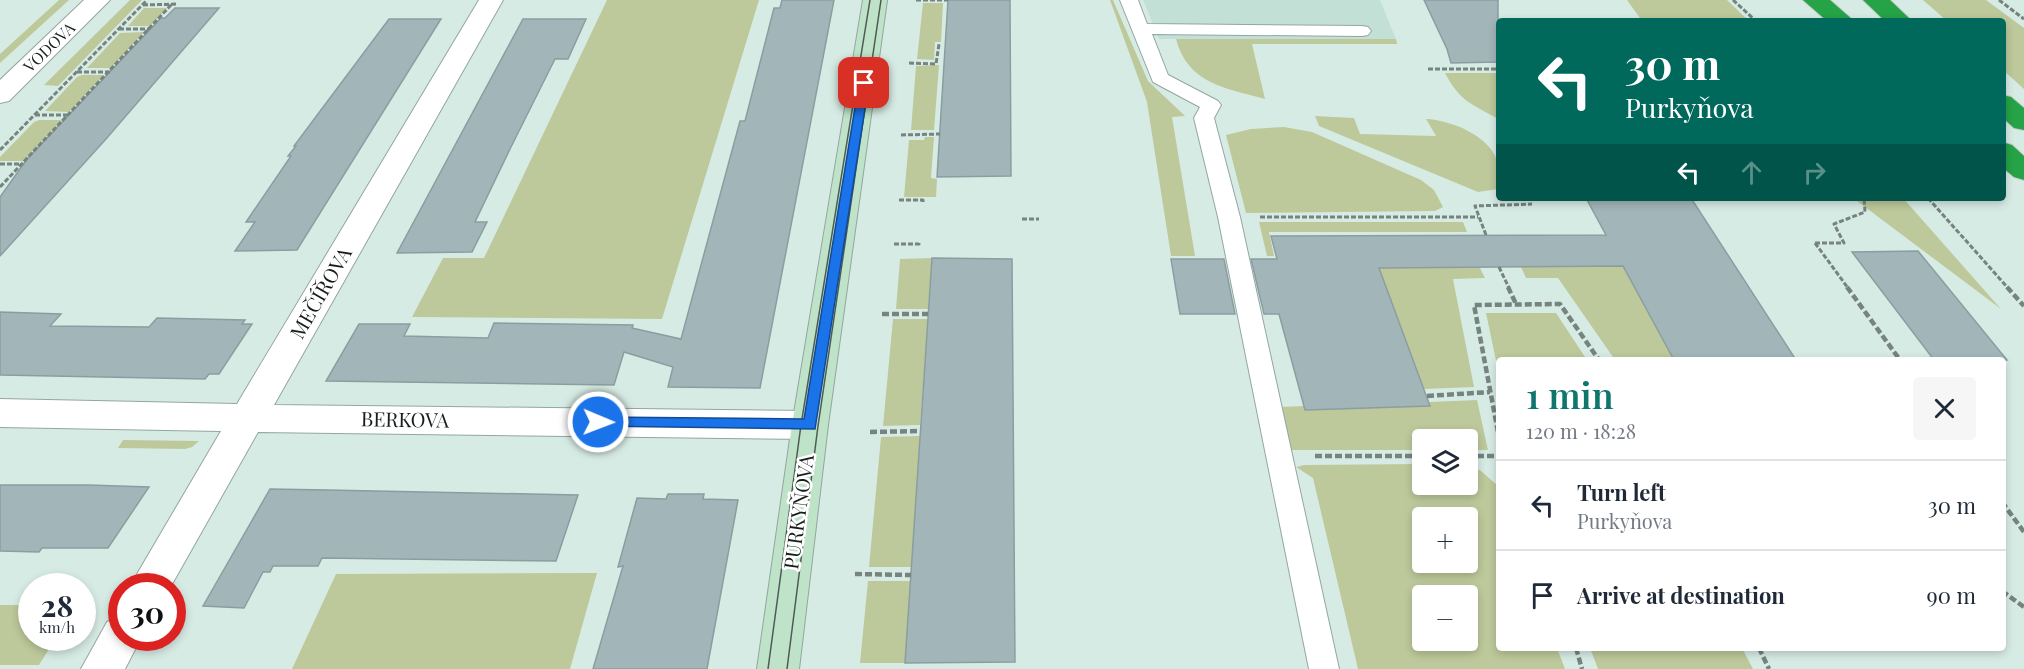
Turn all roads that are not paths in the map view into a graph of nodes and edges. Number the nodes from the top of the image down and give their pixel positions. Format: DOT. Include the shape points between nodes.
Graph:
graph roads {
  1 [pos="98,0"];
  2 [pos="491,0"];
  3 [pos="875,0"];
  4 [pos="1129,0"];
  5 [pos="1815,0"];
  6 [pos="1847,0"];
  7 [pos="1875,0"];
  8 [pos="1904,0"];
  9 [pos="1838,18"];
  10 [pos="1866,18"];
  11 [pos="1896,18"];
  12 [pos="1921,18"];
  13 [pos="1141,30"];
  14 [pos="1362,32"];
  15 [pos="0,95"];
  16 [pos="2006,106"];
  17 [pos="2024,122"];
  18 [pos="2006,155"];
  19 [pos="2024,171"];
  20 [pos="0,413"];
  21 [pos="248,418"];
  22 [pos="810,425"];
  23 [pos="158,573"];
  24 [pos="113,651"];
  25 [pos="102,669"];
  26 [pos="778,669"];
  27 [pos="1324,669"];
  1 -- 15 [label="street, VODOVA"];
  2 -- 21 [label="street, MEČÍŘOVA"];
  3 -- 22 [label="street, PURKYŇOVA"];
  4 -- 13 [label="lane"];
  5 -- 9 [label="highway"];
  6 -- 10 [label="highway"];
  7 -- 11 [label="highway"];
  8 -- 12 [label="highway"];
  13 -- 14 [label="lane"];
  13 -- 27 [label="lane" via="1160,78 1211,105 1204,118 1229,218"];
  16 -- 17 [label="highway"];
  18 -- 19 [label="highway"];
  20 -- 21 [label="street, BERKOVA"];
  21 -- 22 [label="street, BERKOVA"];
  21 -- 23 [label="street, MEČÍŘOVA"];
  22 -- 26 [label="street, PURKYŇOVA"];
  24 -- 25 [label="street"];
}
